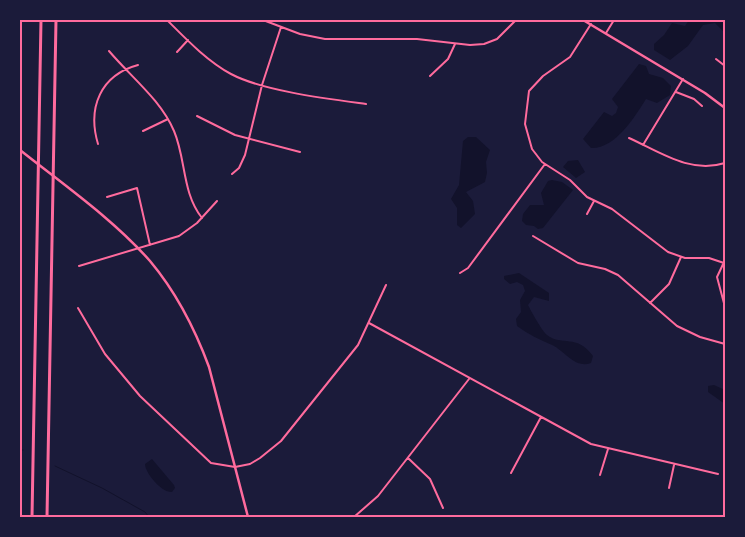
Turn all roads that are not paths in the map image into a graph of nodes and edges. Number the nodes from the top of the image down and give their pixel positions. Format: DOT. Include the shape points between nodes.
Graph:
graph roads {
  1 [pos="41,20"];
  2 [pos="56,20"];
  3 [pos="167,20"];
  4 [pos="263,20"];
  5 [pos="516,20"];
  6 [pos="583,20"];
  7 [pos="614,20"];
  8 [pos="591,24"];
  9 [pos="281,27"];
  10 [pos="606,33"];
  11 [pos="188,40"];
  12 [pos="455,44"];
  13 [pos="109,51"];
  14 [pos="177,52"];
  15 [pos="716,59"];
  16 [pos="138,65"];
  17 [pos="725,66"];
  18 [pos="124,69"];
  19 [pos="430,76"];
  20 [pos="683,79"];
  21 [pos="262,85"];
  22 [pos="676,92"];
  23 [pos="366,104"];
  24 [pos="702,106"];
  25 [pos="725,108"];
  26 [pos="197,116"];
  27 [pos="168,119"];
  28 [pos="143,131"];
  29 [pos="629,138"];
  30 [pos="249,139"];
  31 [pos="98,144"];
  32 [pos="644,145"];
  33 [pos="20,150"];
  34 [pos="300,152"];
  35 [pos="725,163"];
  36 [pos="545,164"];
  37 [pos="232,174"];
  38 [pos="107,197"];
  39 [pos="217,201"];
  40 [pos="594,201"];
  41 [pos="587,214"];
  42 [pos="202,218"];
  43 [pos="533,236"];
  44 [pos="150,245"];
  45 [pos="138,248"];
  46 [pos="681,257"];
  47 [pos="724,262"];
  48 [pos="79,266"];
  49 [pos="460,273"];
  50 [pos="386,285"];
  51 [pos="650,303"];
  52 [pos="725,307"];
  53 [pos="78,308"];
  54 [pos="369,323"];
  55 [pos="725,344"];
  56 [pos="469,379"];
  57 [pos="541,417"];
  58 [pos="608,450"];
  59 [pos="408,458"];
  60 [pos="674,465"];
  61 [pos="235,467"];
  62 [pos="511,473"];
  63 [pos="600,474"];
  64 [pos="718,474"];
  65 [pos="669,488"];
  66 [pos="443,508"];
  67 [pos="358,516"];
  68 [pos="32,517"];
  69 [pos="47,517"];
  70 [pos="248,517"];
  71 [pos="354,517"];
  1 -- 68 [label="highway"];
  2 -- 69 [label="highway"];
  3 -- 11 [label="street"];
  4 -- 9 [label="street"];
  5 -- 12 [label="street" via="505,33 488,43"];
  6 -- 8 [label="street"];
  7 -- 10 [label="street"];
  8 -- 10 [label="street"];
  8 -- 36 [label="street" via="572,54 539,80 528,94 526,134 532,149"];
  9 -- 12 [label="street" via="332,40 404,39"];
  9 -- 21 [label="street"];
  10 -- 20 [label="street"];
  11 -- 14 [label="street"];
  11 -- 21 [label="street" via="226,71"];
  12 -- 19 [label="street" via="448,59"];
  13 -- 18 [label="street"];
  15 -- 17 [label="street"];
  16 -- 18 [label="street"];
  18 -- 27 [label="street"];
  18 -- 31 [label="street" via="110,79 99,95 96,112"];
  20 -- 22 [label="street"];
  20 -- 25 [label="street"];
  21 -- 23 [label="street"];
  21 -- 30 [label="street"];
  22 -- 24 [label="street"];
  22 -- 32 [label="street"];
  26 -- 30 [label="street" via="220,129"];
  27 -- 28 [label="street"];
  27 -- 42 [label="street" via="177,140 192,203"];
  29 -- 32 [label="street"];
  30 -- 34 [label="street"];
  30 -- 37 [label="street" via="241,165"];
  32 -- 35 [label="street" via="693,166"];
  33 -- 45 [label="street"];
  36 -- 40 [label="street"];
  36 -- 49 [label="street" via="468,268"];
  38 -- 44 [label="street" via="137,188"];
  39 -- 42 [label="street"];
  40 -- 41 [label="street"];
  40 -- 46 [label="street" via="612,209 664,250"];
  42 -- 44 [label="street" via="179,236"];
  43 -- 51 [label="street" via="578,263 618,275"];
  44 -- 45 [label="street"];
  45 -- 48 [label="street"];
  45 -- 61 [label="street" via="170,290 200,344 214,384"];
  46 -- 47 [label="street"];
  46 -- 51 [label="street" via="669,284"];
  47 -- 52 [label="street" via="717,277"];
  50 -- 54 [label="street"];
  51 -- 55 [label="street" via="687,332"];
  53 -- 61 [label="street" via="110,360 140,396 211,462"];
  54 -- 56 [label="street"];
  54 -- 61 [label="street" via="350,357 281,441 250,464"];
  56 -- 57 [label="street"];
  56 -- 59 [label="street"];
  57 -- 58 [label="street"];
  57 -- 62 [label="street"];
  58 -- 60 [label="street"];
  58 -- 63 [label="street"];
  59 -- 66 [label="street" via="430,479"];
  59 -- 67 [label="street"];
  60 -- 64 [label="street"];
  60 -- 65 [label="street"];
  61 -- 70 [label="street"];
  67 -- 71 [label="street"];
}
